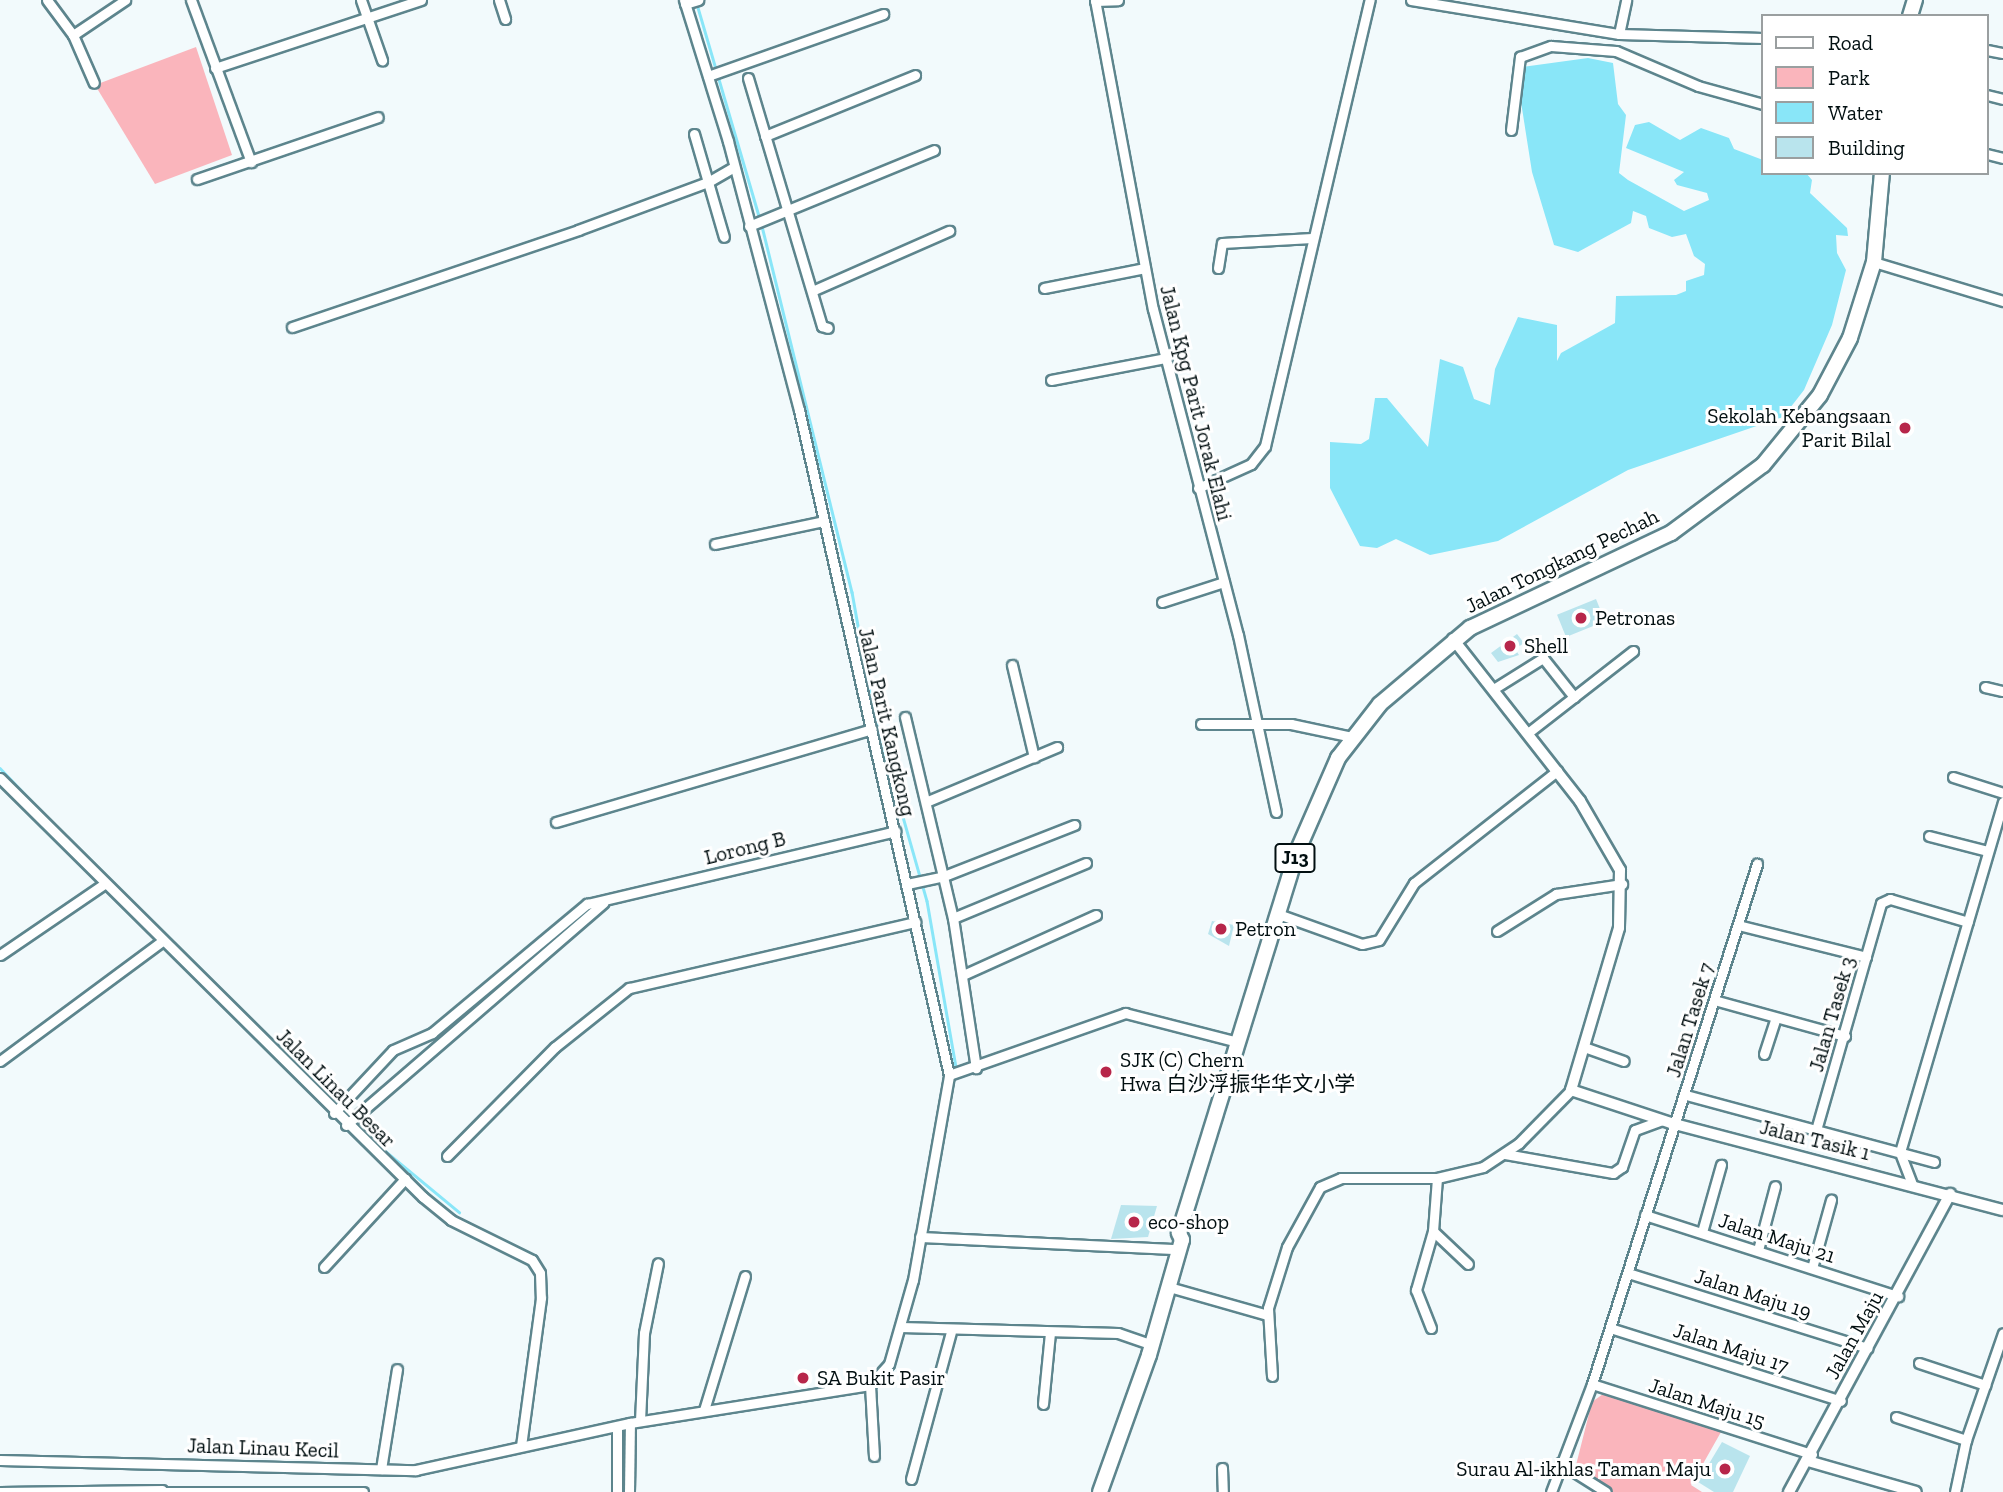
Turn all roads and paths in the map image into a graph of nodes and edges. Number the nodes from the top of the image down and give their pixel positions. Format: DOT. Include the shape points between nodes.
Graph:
graph roads {
  1 [pos="47,0"];
  2 [pos="125,0"];
  3 [pos="191,0"];
  4 [pos="361,0"];
  5 [pos="421,0"];
  6 [pos="499,0"];
  7 [pos="1118,0"];
  8 [pos="1370,0"];
  9 [pos="1411,0"];
  10 [pos="1626,0"];
  11 [pos="1095,1"];
  12 [pos="689,2"];
  13 [pos="1469,5"];
  14 [pos="883,14"];
  15 [pos="367,17"];
  16 [pos="505,19"];
  17 [pos="1619,34"];
  18 [pos="74,35"];
  19 [pos="1762,38"];
  20 [pos="382,60"];
  21 [pos="215,68"];
  22 [pos="715,74"];
  23 [pos="915,75"];
  24 [pos="748,79"];
  25 [pos="94,83"];
  26 [pos="1762,104"];
  27 [pos="378,117"];
  28 [pos="1511,130"];
  29 [pos="694,134"];
  30 [pos="765,136"];
  31 [pos="934,150"];
  32 [pos="251,162"];
  33 [pos="734,167"];
  34 [pos="1882,175"];
  35 [pos="197,180"];
  36 [pos="708,182"];
  37 [pos="788,209"];
  38 [pos="752,224"];
  39 [pos="949,231"];
  40 [pos="724,237"];
  41 [pos="1312,238"];
  42 [pos="1874,262"];
  43 [pos="1218,268"];
  44 [pos="1140,269"];
  45 [pos="1044,288"];
  46 [pos="813,291"];
  47 [pos="2003,301"];
  48 [pos="292,327"];
  49 [pos="828,328"];
  50 [pos="1160,359"];
  51 [pos="1051,380"];
  52 [pos="1198,488"];
  53 [pos="824,521"];
  54 [pos="715,544"];
  55 [pos="1224,582"];
  56 [pos="1162,602"];
  57 [pos="1453,639"];
  58 [pos="1633,651"];
  59 [pos="1012,666"];
  60 [pos="1985,687"];
  61 [pos="1494,688"];
  62 [pos="2003,691"];
  63 [pos="1574,697"];
  64 [pos="905,717"];
  65 [pos="1259,722"];
  66 [pos="1201,724"];
  67 [pos="872,729"];
  68 [pos="1529,732"];
  69 [pos="1352,737"];
  70 [pos="1057,747"];
  71 [pos="1034,757"];
  72 [pos="1557,771"];
  73 [pos="1953,777"];
  74 [pos="0,778"];
  75 [pos="2003,793"];
  76 [pos="928,801"];
  77 [pos="2003,802"];
  78 [pos="1276,812"];
  79 [pos="556,822"];
  80 [pos="1073,825"];
  81 [pos="895,831"];
  82 [pos="1929,836"];
  83 [pos="1987,851"];
  84 [pos="1086,863"];
  85 [pos="1757,864"];
  86 [pos="944,876"];
  87 [pos="911,883"];
  88 [pos="104,884"];
  89 [pos="1622,884"];
  90 [pos="1278,914"];
  91 [pos="1096,915"];
  92 [pos="953,918"];
  93 [pos="916,922"];
  94 [pos="1968,922"];
  95 [pos="567,925"];
  96 [pos="1738,925"];
  97 [pos="1497,932"];
  98 [pos="162,941"];
  99 [pos="0,955"];
  100 [pos="1866,957"];
  101 [pos="963,975"];
  102 [pos="1714,1000"];
  103 [pos="1776,1018"];
  104 [pos="1845,1036"];
  105 [pos="1238,1042"];
  106 [pos="1584,1047"];
  107 [pos="1764,1054"];
  108 [pos="0,1061"];
  109 [pos="1624,1061"];
  110 [pos="976,1068"];
  111 [pos="949,1075"];
  112 [pos="1572,1090"];
  113 [pos="1686,1095"];
  114 [pos="339,1108"];
  115 [pos="1667,1121"];
  116 [pos="349,1123"];
  117 [pos="1816,1130"];
  118 [pos="1900,1152"];
  119 [pos="1505,1154"];
  120 [pos="447,1156"];
  121 [pos="1934,1161"];
  122 [pos="1720,1165"];
  123 [pos="1437,1178"];
  124 [pos="405,1180"];
  125 [pos="1912,1184"];
  126 [pos="1775,1186"];
  127 [pos="1950,1194"];
  128 [pos="1832,1200"];
  129 [pos="2003,1210"];
  130 [pos="1645,1215"];
  131 [pos="1433,1231"];
  132 [pos="1702,1232"];
  133 [pos="920,1237"];
  134 [pos="1175,1247"];
  135 [pos="1758,1250"];
  136 [pos="659,1262"];
  137 [pos="1468,1264"];
  138 [pos="324,1267"];
  139 [pos="1812,1268"];
  140 [pos="1628,1273"];
  141 [pos="745,1276"];
  142 [pos="1169,1287"];
  143 [pos="1898,1296"];
  144 [pos="1267,1315"];
  145 [pos="901,1327"];
  146 [pos="1431,1328"];
  147 [pos="1610,1328"];
  148 [pos="951,1332"];
  149 [pos="1050,1332"];
  150 [pos="2003,1333"];
  151 [pos="1148,1343"];
  152 [pos="1868,1348"];
  153 [pos="1919,1363"];
  154 [pos="397,1368"];
  155 [pos="1272,1376"];
  156 [pos="1592,1384"];
  157 [pos="870,1385"];
  158 [pos="1985,1385"];
  159 [pos="1841,1401"];
  160 [pos="1043,1405"];
  161 [pos="704,1410"];
  162 [pos="1896,1417"];
  163 [pos="635,1422"];
  164 [pos="617,1426"];
  165 [pos="1966,1440"];
  166 [pos="521,1446"];
  167 [pos="874,1455"];
  168 [pos="1810,1457"];
  169 [pos="0,1460"];
  170 [pos="1560,1463"];
  171 [pos="1222,1468"];
  172 [pos="381,1469"];
  173 [pos="911,1479"];
  174 [pos="162,1491"];
  175 [pos="1103,1491"];
  176 [pos="0,1492"];
  177 [pos="363,1492"];
  178 [pos="617,1492"];
  179 [pos="629,1492"];
  180 [pos="1223,1492"];
  181 [pos="1551,1492"];
  182 [pos="1606,1492"];
  183 [pos="1789,1492"];
  184 [pos="1916,1492"];
  185 [pos="1955,1492"];
  1 -- 18 [label="street"];
  2 -- 18 [label="street"];
  3 -- 21 [label="street"];
  4 -- 15 [label="street"];
  5 -- 15 [label="street"];
  6 -- 16 [label="street"];
  7 -- 11 [label="street"];
  8 -- 41 [label="street"];
  9 -- 13 [label="street"];
  10 -- 17 [label="street"];
  11 -- 44 [label="street, Jalan Kpg Parit Jorak Elahi"];
  12 -- 22 [label="street, Jalan Parit Kangkong"];
  13 -- 17 [label="street"];
  14 -- 22 [label="street"];
  15 -- 20 [label="street"];
  15 -- 21 [label="street"];
  17 -- 19 [label="street"];
  18 -- 25 [label="street"];
  21 -- 32 [label="street"];
  22 -- 33 [label="street, Jalan Parit Kangkong"];
  23 -- 30 [label="street"];
  24 -- 30 [label="street"];
  26 -- 28 [label="street" via="1698,86 1616,51 1551,46 1520,57"];
  27 -- 32 [label="street"];
  29 -- 36 [label="street"];
  30 -- 37 [label="street"];
  31 -- 37 [label="street"];
  32 -- 35 [label="street"];
  33 -- 36 [label="street"];
  33 -- 38 [label="street, Jalan Parit Kangkong"];
  34 -- 42 [label="main road, Jalan Tongkang Pechah / J13"];
  36 -- 40 [label="street"];
  36 -- 48 [label="street"];
  37 -- 38 [label="street"];
  37 -- 46 [label="street"];
  38 -- 53 [label="street, Jalan Parit Kangkong"];
  39 -- 46 [label="street"];
  41 -- 43 [label="street" via="1222,243"];
  41 -- 52 [label="street" via="1265,446 1251,464"];
  42 -- 47 [label="street"];
  42 -- 57 [label="main road, Jalan Tongkang Pechah / J13" via="1836,367 1763,466 1671,533 1508,605"];
  44 -- 45 [label="street"];
  44 -- 50 [label="street, Jalan Kpg Parit Jorak Elahi"];
  46 -- 49 [label="street" via="822,326"];
  50 -- 51 [label="street"];
  50 -- 52 [label="street, Jalan Kpg Parit Jorak Elahi"];
  52 -- 55 [label="street, Jalan Kpg Parit Jorak Elahi"];
  53 -- 54 [label="street"];
  53 -- 67 [label="street, Jalan Parit Kangkong"];
  55 -- 56 [label="street"];
  55 -- 65 [label="street, Jalan Kpg Parit Jorak Elahi"];
  57 -- 61 [label="street"];
  57 -- 69 [label="main road, Jalan Tongkang Pechah / J13"];
  58 -- 63 [label="street"];
  59 -- 71 [label="street"];
  60 -- 62 [label="street"];
  61 -- 63 [label="street" via="1543,658"];
  61 -- 68 [label="street"];
  63 -- 68 [label="street"];
  64 -- 76 [label="street"];
  65 -- 66 [label="street"];
  65 -- 69 [label="street"];
  65 -- 78 [label="street, Jalan Kpg Parit Jorak Elahi"];
  67 -- 79 [label="street"];
  67 -- 81 [label="street, Jalan Parit Kangkong"];
  68 -- 72 [label="street"];
  69 -- 90 [label="main road, Jalan Tongkang Pechah / J13" via="1313,806"];
  70 -- 71 [label="street"];
  71 -- 76 [label="street"];
  72 -- 89 [label="street" via="1612,850"];
  72 -- 90 [label="street" via="1414,883 1380,940 1349,940"];
  73 -- 75 [label="street"];
  74 -- 88 [label="street, Jalan Linau Besar"];
  76 -- 86 [label="street"];
  77 -- 83 [label="street"];
  80 -- 86 [label="street"];
  81 -- 87 [label="street, Jalan Parit Kangkong"];
  81 -- 95 [label="street, Lorong B" via="603,903"];
  82 -- 83 [label="street"];
  83 -- 94 [label="street"];
  84 -- 92 [label="street"];
  85 -- 96 [label="street, Jalan Tasek 7"];
  86 -- 87 [label="street"];
  86 -- 92 [label="street"];
  87 -- 93 [label="street, Jalan Parit Kangkong"];
  88 -- 98 [label="street, Jalan Linau Besar"];
  88 -- 99 [label="street"];
  89 -- 97 [label="street" via="1556,894"];
  89 -- 106 [label="street" via="1619,928"];
  90 -- 105 [label="main road, Jalan Tongkang Pechah / J13"];
  91 -- 101 [label="street"];
  92 -- 101 [label="street"];
  93 -- 111 [label="street, Jalan Parit Kangkong"];
  93 -- 120 [label="street" via="629,988 555,1047"];
  94 -- 100 [label="street, Jalan Tasek 3" via="1890,899 1879,907"];
  94 -- 118 [label="street"];
  95 -- 114 [label="street" via="432,1033 393,1050"];
  95 -- 116 [label="street"];
  96 -- 100 [label="street"];
  96 -- 102 [label="street, Jalan Tasek 7"];
  98 -- 108 [label="street"];
  98 -- 114 [label="street, Jalan Linau Besar"];
  100 -- 104 [label="street, Jalan Tasek 3"];
  101 -- 110 [label="street"];
  102 -- 103 [label="street"];
  102 -- 113 [label="street, Jalan Tasek 7"];
  103 -- 104 [label="street"];
  103 -- 107 [label="street"];
  104 -- 117 [label="street, Jalan Tasek 3"];
  105 -- 110 [label="street" via="1125,1013"];
  105 -- 134 [label="main road, Jalan Tongkang Pechah / J13"];
  106 -- 109 [label="street"];
  106 -- 112 [label="street"];
  110 -- 111 [label="street"];
  111 -- 133 [label="street"];
  112 -- 115 [label="street, Jalan Tasik 1"];
  112 -- 119 [label="street"];
  113 -- 115 [label="street, Jalan Tasek 7"];
  113 -- 117 [label="street"];
  114 -- 116 [label="street, Jalan Linau Besar"];
  115 -- 119 [label="street" via="1635,1130 1622,1167 1614,1173"];
  115 -- 125 [label="street, Jalan Tasik 1"];
  115 -- 130 [label="street, Jalan Tasek 7"];
  116 -- 124 [label="street, Jalan Linau Besar"];
  117 -- 118 [label="street"];
  118 -- 121 [label="street"];
  118 -- 125 [label="street"];
  119 -- 123 [label="street" via="1463,1174"];
  122 -- 132 [label="street"];
  123 -- 131 [label="street"];
  123 -- 144 [label="street" via="1340,1178 1320,1187 1287,1247"];
  124 -- 138 [label="street"];
  124 -- 166 [label="street, Jalan Linau Besar" via="451,1220 532,1260 540,1273"];
  125 -- 127 [label="street, Jalan Tasik 1"];
  126 -- 135 [label="street"];
  127 -- 129 [label="street, Jalan Tasik 1"];
  127 -- 143 [label="street, Jalan Maju"];
  128 -- 139 [label="street"];
  130 -- 132 [label="street, Jalan Maju 21"];
  130 -- 140 [label="street, Jalan Tasek 7"];
  131 -- 137 [label="street"];
  131 -- 146 [label="street" via="1416,1290"];
  132 -- 135 [label="street, Jalan Maju 21"];
  133 -- 134 [label="street"];
  133 -- 145 [label="street"];
  134 -- 142 [label="main road, Jalan Tongkang Pechah / J13"];
  134 -- 151 [label="main road, Jalan Tongkang Pechah / J13"];
  135 -- 139 [label="street, Jalan Maju 21"];
  136 -- 163 [label="street" via="644,1333"];
  139 -- 143 [label="street, Jalan Maju 21"];
  140 -- 147 [label="street, Jalan Tasek 7"];
  140 -- 152 [label="street, Jalan Maju 19"];
  141 -- 161 [label="street"];
  142 -- 144 [label="street"];
  142 -- 151 [label="main road, Jalan Tongkang Pechah / J13"];
  143 -- 152 [label="street, Jalan Maju"];
  144 -- 155 [label="street"];
  145 -- 148 [label="street"];
  145 -- 157 [label="street" via="883,1376"];
  147 -- 156 [label="street, Jalan Tasek 7"];
  147 -- 159 [label="street, Jalan Maju 17"];
  148 -- 149 [label="street"];
  148 -- 173 [label="street"];
  149 -- 151 [label="street" via="1118,1334"];
  149 -- 160 [label="street"];
  150 -- 158 [label="street"];
  151 -- 175 [label="main road, Jalan Tongkang Pechah / J13"];
  152 -- 159 [label="street, Jalan Maju"];
  153 -- 158 [label="street"];
  154 -- 172 [label="street"];
  156 -- 168 [label="street, Jalan Maju 15"];
  156 -- 170 [label="street, Jalan Tasek 7"];
  157 -- 161 [label="street, Jalan Linau Kecil"];
  157 -- 167 [label="street"];
  158 -- 165 [label="street"];
  159 -- 168 [label="street, Jalan Maju"];
  161 -- 163 [label="street, Jalan Linau Kecil"];
  162 -- 165 [label="street"];
  163 -- 164 [label="street, Jalan Linau Kecil"];
  163 -- 179 [label="street"];
  164 -- 166 [label="street, Jalan Linau Kecil"];
  164 -- 178 [label="street"];
  165 -- 185 [label="street"];
  166 -- 172 [label="street, Jalan Linau Kecil" via="416,1470"];
  168 -- 183 [label="street, Jalan Maju"];
  168 -- 184 [label="street"];
  169 -- 172 [label="street, Jalan Linau Kecil"];
  170 -- 181 [label="street, Jalan Tasek 7"];
  170 -- 182 [label="street"];
  171 -- 180 [label="street"];
  174 -- 176 [label="street"];
  174 -- 177 [label="street"];
}
